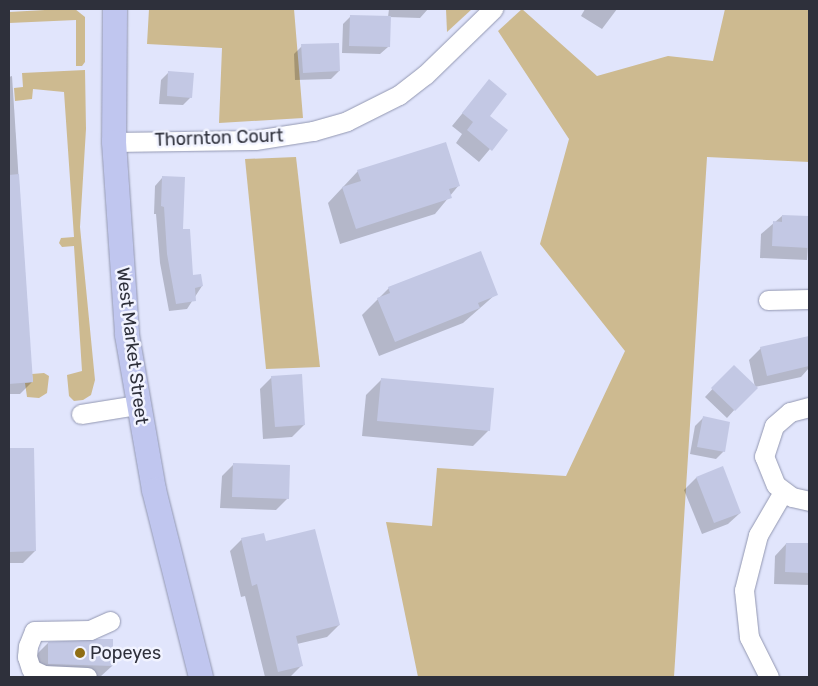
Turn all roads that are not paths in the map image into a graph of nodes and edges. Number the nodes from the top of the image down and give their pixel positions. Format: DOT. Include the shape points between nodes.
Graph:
graph roads {
  1 [pos="116,9"];
  2 [pos="493,9"];
  3 [pos="114,142"];
  4 [pos="809,299"];
  5 [pos="768,300"];
  6 [pos="137,406"];
  7 [pos="809,408"];
  8 [pos="81,414"];
  9 [pos="783,492"];
  10 [pos="809,501"];
  11 [pos="110,621"];
  12 [pos="87,677"];
  13 [pos="201,677"];
  14 [pos="769,677"];
  1 -- 3 [label="main road, West Market Street"];
  2 -- 3 [label="street, Thornton Court" via="426,75 399,95 347,121 313,132 255,140"];
  3 -- 6 [label="main road, West Market Street" via="116,213"];
  4 -- 5 [label="street"];
  6 -- 8 [label="street"];
  6 -- 13 [label="main road, West Market Street" via="165,542"];
  7 -- 9 [label="street" via="781,418 765,445 770,476"];
  9 -- 10 [label="street"];
  9 -- 14 [label="street" via="758,535 744,590 749,637"];
  11 -- 12 [label="street" via="90,630 34,631 27,657 31,669 44,676"];
}
